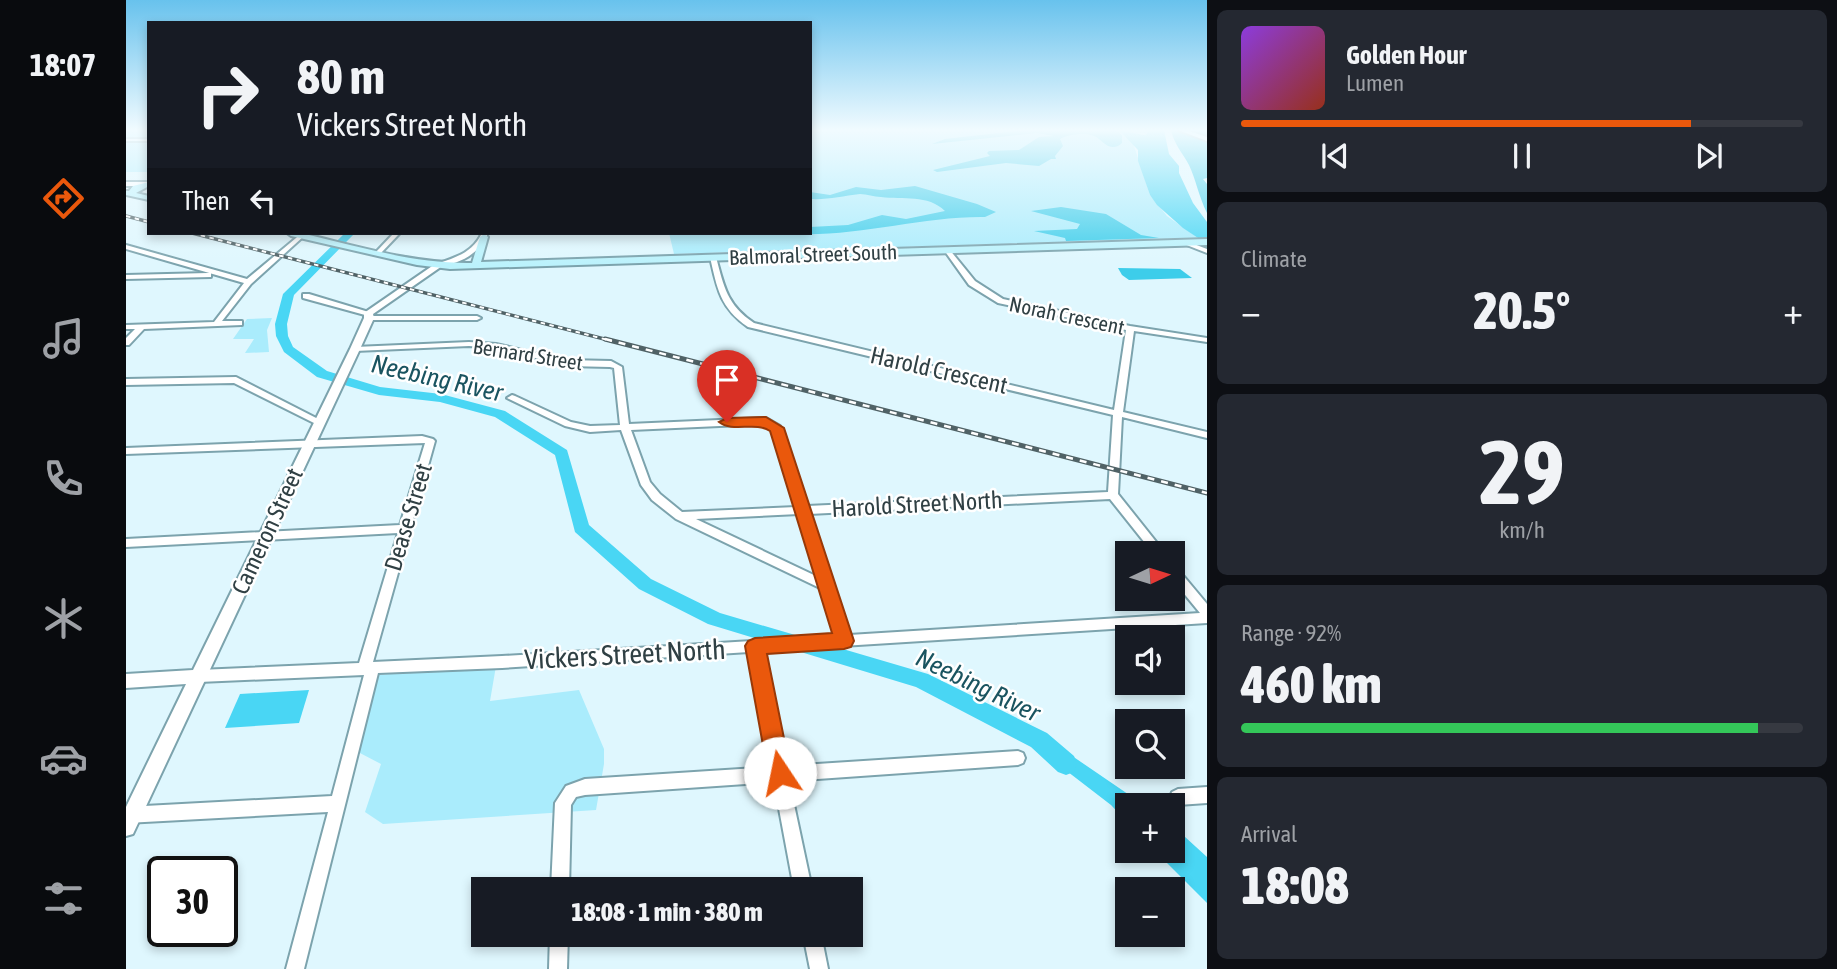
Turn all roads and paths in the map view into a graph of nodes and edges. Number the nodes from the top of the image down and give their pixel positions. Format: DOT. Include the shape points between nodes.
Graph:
graph roads {
  1 [pos="126,184"];
  2 [pos="147,184"];
  3 [pos="147,185"];
  4 [pos="129,193"];
  5 [pos="147,198"];
  6 [pos="302,235"];
  7 [pos="395,235"];
  8 [pos="485,235"];
  9 [pos="1205,245"];
  10 [pos="126,247"];
  11 [pos="947,250"];
  12 [pos="378,253"];
  13 [pos="713,257"];
  14 [pos="441,264"];
  15 [pos="476,265"];
  16 [pos="218,274"];
  17 [pos="126,277"];
  18 [pos="248,282"];
  19 [pos="306,296"];
  20 [pos="368,316"];
  21 [pos="477,318"];
  22 [pos="239,323"];
  23 [pos="216,324"];
  24 [pos="142,326"];
  25 [pos="126,327"];
  26 [pos="1129,328"];
  27 [pos="1207,340"];
  28 [pos="126,343"];
  29 [pos="355,349"];
  30 [pos="126,382"];
  31 [pos="512,398"];
  32 [pos="1118,412"];
  33 [pos="319,422"];
  34 [pos="625,428"];
  35 [pos="1207,435"];
  36 [pos="308,444"];
  37 [pos="126,452"];
  38 [pos="1113,495"];
  39 [pos="802,510"];
  40 [pos="680,516"];
  41 [pos="404,528"];
  42 [pos="265,536"];
  43 [pos="1149,541"];
  44 [pos="126,543"];
  45 [pos="826,586"];
  46 [pos="1185,587"];
  47 [pos="1207,615"];
  48 [pos="844,641"];
  49 [pos="760,646"];
  50 [pos="369,669"];
  51 [pos="199,676"];
  52 [pos="126,681"];
  53 [pos="1018,758"];
  54 [pos="780,773"];
  55 [pos="1207,794"];
  56 [pos="1185,796"];
  57 [pos="338,804"];
  58 [pos="128,819"];
  59 [pos="560,877"];
  60 [pos="801,877"];
  61 [pos="559,947"];
  62 [pos="815,947"];
  63 [pos="295,969"];
  64 [pos="558,969"];
  65 [pos="819,969"];
  1 -- 2 [label="street"];
  3 -- 4 [label="main road"];
  4 -- 5 [label="main road"];
  6 -- 12 [label="main road, Balmoral Street South"];
  6 -- 18 [label="street"];
  7 -- 12 [label="street"];
  8 -- 14 [label="street" via="480,247"];
  8 -- 15 [label="main road"];
  9 -- 11 [label="main road, Balmoral Street South"];
  10 -- 16 [label="street"];
  11 -- 13 [label="main road, Balmoral Street South"];
  11 -- 26 [label="street, Norah Crescent" via="972,283 1001,301"];
  12 -- 14 [label="main road, Balmoral Street South"];
  13 -- 15 [label="main road, Balmoral Street South"];
  13 -- 32 [label="street, Harold Crescent" via="725,301 737,317 751,325"];
  14 -- 15 [label="main road, Balmoral Street South"];
  14 -- 20 [label="street"];
  16 -- 17 [label="street"];
  16 -- 18 [label="street"];
  18 -- 23 [label="street"];
  19 -- 20 [label="street"];
  20 -- 21 [label="street"];
  20 -- 29 [label="street, Cameron Street"];
  22 -- 23 [label="street"];
  23 -- 24 [label="street"];
  24 -- 25 [label="street"];
  24 -- 28 [label="street"];
  26 -- 27 [label="street, Norah Crescent"];
  26 -- 32 [label="street"];
  29 -- 33 [label="street, Cameron Street"];
  29 -- 34 [label="street, Bernard Street" via="484,345 567,363 611,364 618,367"];
  30 -- 33 [label="street" via="236,380"];
  31 -- 34 [label="street" via="581,428"];
  32 -- 35 [label="street, Harold Crescent"];
  32 -- 38 [label="street"];
  33 -- 36 [label="street, Cameron Street"];
  34 -- 39 [label="street" via="766,421 777,428"];
  34 -- 40 [label="street" via="645,483"];
  36 -- 37 [label="street"];
  36 -- 41 [label="street, Dease Street" via="430,441"];
  36 -- 42 [label="street, Cameron Street"];
  38 -- 39 [label="street, Harold Street North"];
  38 -- 43 [label="street"];
  39 -- 40 [label="street, Harold Street North"];
  39 -- 45 [label="street"];
  40 -- 45 [label="street"];
  41 -- 42 [label="street"];
  41 -- 50 [label="street, Dease Street"];
  42 -- 44 [label="street"];
  42 -- 51 [label="street, Cameron Street"];
  45 -- 48 [label="street"];
  46 -- 47 [label="street"];
  47 -- 48 [label="street, Vickers Street North"];
  48 -- 49 [label="street, Vickers Street North"];
  49 -- 50 [label="street, Vickers Street North"];
  49 -- 54 [label="street"];
  50 -- 51 [label="street, Vickers Street North"];
  50 -- 57 [label="street, Dease Street"];
  51 -- 52 [label="street, Vickers Street North"];
  51 -- 58 [label="street, Cameron Street"];
  53 -- 54 [label="street"];
  54 -- 59 [label="street" via="571,791 563,803"];
  54 -- 60 [label="street"];
  55 -- 56 [label="street"];
  57 -- 58 [label="street"];
  57 -- 63 [label="street, Dease Street"];
  61 -- 64 [label="street"];
  62 -- 65 [label="street"];
}
